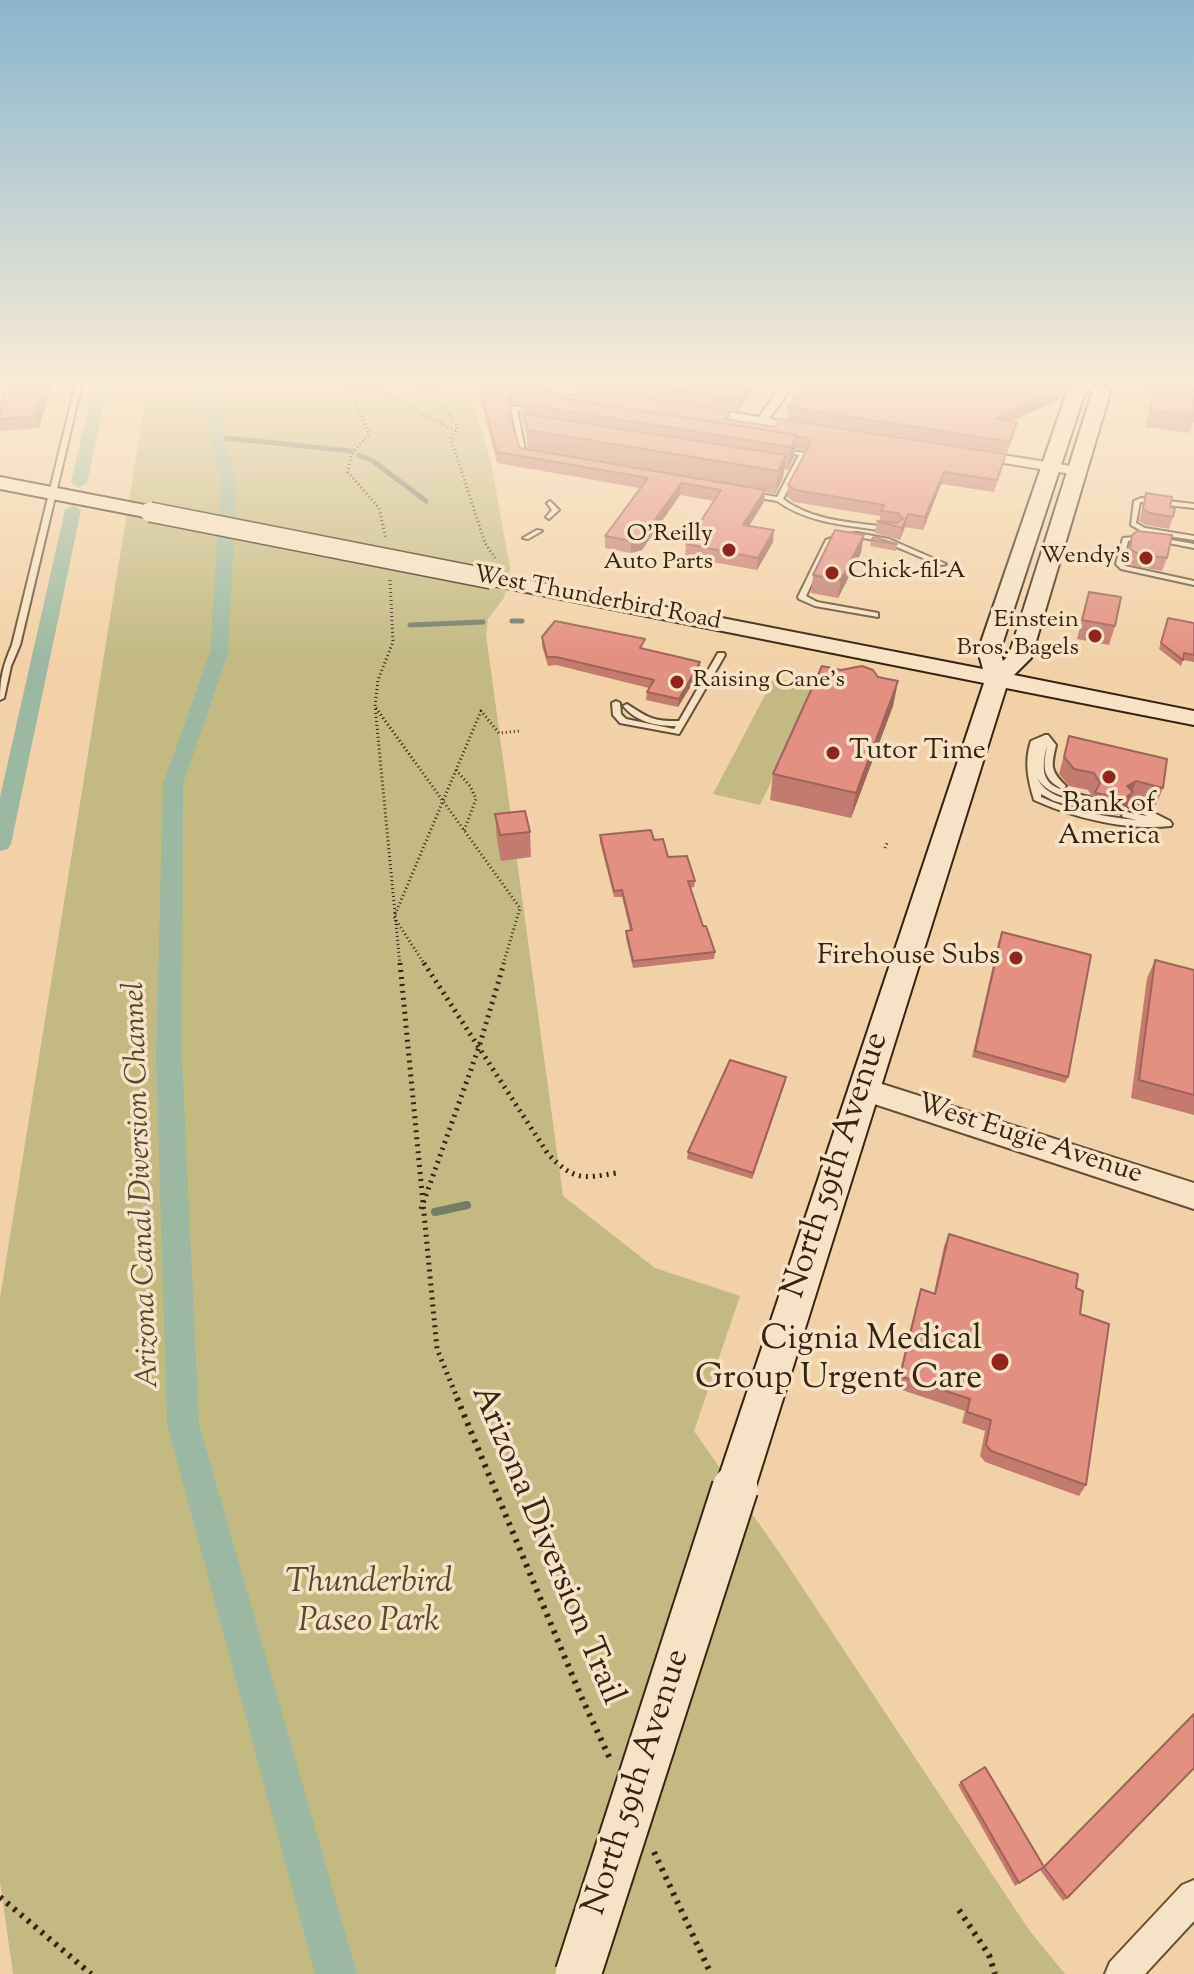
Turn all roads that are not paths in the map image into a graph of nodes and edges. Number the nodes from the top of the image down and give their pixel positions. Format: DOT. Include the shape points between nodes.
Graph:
graph roads {
  1 [pos="59,475"];
  2 [pos="637,475"];
  3 [pos="792,475"];
  4 [pos="1048,475"];
  5 [pos="1076,475"];
  6 [pos="0,483"];
  7 [pos="55,494"];
  8 [pos="779,499"];
  9 [pos="550,503"];
  10 [pos="1194,506"];
  11 [pos="549,517"];
  12 [pos="895,530"];
  13 [pos="1030,530"];
  14 [pos="539,531"];
  15 [pos="526,538"];
  16 [pos="1194,538"];
  17 [pos="1194,546"];
  18 [pos="943,564"];
  19 [pos="1048,568"];
  20 [pos="1194,583"];
  21 [pos="875,615"];
  22 [pos="721,655"];
  23 [pos="997,679"];
  24 [pos="0,698"];
  25 [pos="616,703"];
  26 [pos="627,706"];
  27 [pos="1194,718"];
  28 [pos="682,723"];
  29 [pos="1035,786"];
  30 [pos="1127,809"];
  31 [pos="863,1089"];
  32 [pos="1194,1196"];
  33 [pos="1194,1897"];
  34 [pos="578,1974"];
  35 [pos="1122,1974"];
  1 -- 7 [label="lane"];
  2 -- 8 [label="lane"];
  3 -- 8 [label="lane"];
  4 -- 13 [label="main road, North 59th Avenue"];
  5 -- 19 [label="main road, North 59th Avenue"];
  6 -- 7 [label="main road, West Thunderbird Road"];
  7 -- 23 [label="main road, West Thunderbird Road, bridge" via="493,569"];
  7 -- 24 [label="lane"];
  8 -- 12 [label="lane" via="806,515"];
  9 -- 11 [label="lane" via="556,510"];
  10 -- 16 [label="lane" via="1141,500 1133,521 1143,530"];
  13 -- 19 [label="main road" via="1037,542 1034,562"];
  13 -- 23 [label="main road, North 59th Avenue" via="989,651"];
  14 -- 15 [label="lane"];
  17 -- 20 [label="lane" via="1130,538 1122,545 1119,564"];
  18 -- 21 [label="lane" via="907,549 842,535 828,541 802,597"];
  19 -- 23 [label="main road, North 59th Avenue" via="1020,658"];
  22 -- 28 [label="lane"];
  23 -- 27 [label="main road, West Thunderbird Road"];
  23 -- 31 [label="main road, North 59th Avenue"];
  25 -- 28 [label="lane" via="623,721 669,732"];
  26 -- 28 [label="lane" via="645,720"];
  29 -- 29 [label="lane" via="1029,763 1034,743 1045,737 1036,766 1042,781 1087,799 1061,800"];
  29 -- 30 [label="lane" via="1037,798 1055,807 1133,824 1168,824"];
  31 -- 32 [label="street, West Eugie Avenue"];
  31 -- 34 [label="main road, North 59th Avenue, bridge"];
  33 -- 35 [label="street"];
}
